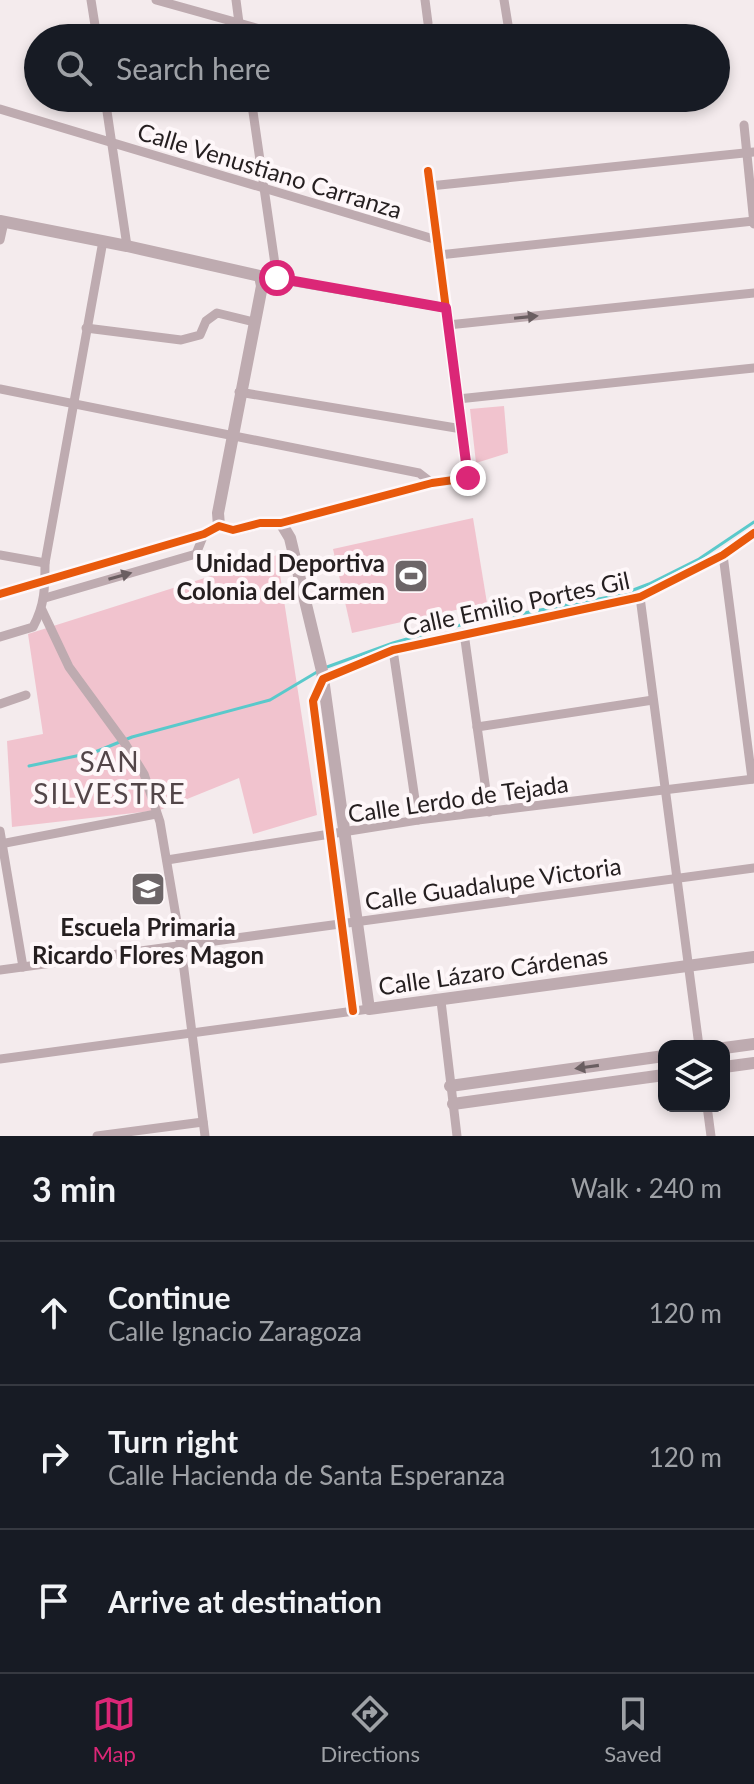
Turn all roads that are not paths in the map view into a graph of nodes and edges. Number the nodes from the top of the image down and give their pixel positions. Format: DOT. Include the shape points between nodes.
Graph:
graph roads {
  1 [pos="91,0"];
  2 [pos="156,0"];
  3 [pos="236,0"];
  4 [pos="425,0"];
  5 [pos="504,0"];
  6 [pos="239,23"];
  7 [pos="428,23"];
  8 [pos="95,24"];
  9 [pos="243,24"];
  10 [pos="508,24"];
  11 [pos="0,109"];
  12 [pos="107,112"];
  13 [pos="253,112"];
  14 [pos="744,125"];
  15 [pos="112,144"];
  16 [pos="751,152"];
  17 [pos="428,171"];
  18 [pos="430,186"];
  19 [pos="265,188"];
  20 [pos="2,221"];
  21 [pos="754,222"];
  22 [pos="0,240"];
  23 [pos="437,240"];
  24 [pos="103,241"];
  25 [pos="127,246"];
  26 [pos="439,255"];
  27 [pos="260,276"];
  28 [pos="277,278"];
  29 [pos="754,293"];
  30 [pos="446,308"];
  31 [pos="254,322"];
  32 [pos="448,325"];
  33 [pos="86,328"];
  34 [pos="754,368"];
  35 [pos="0,389"];
  36 [pos="239,392"];
  37 [pos="458,399"];
  38 [pos="73,404"];
  39 [pos="462,429"];
  40 [pos="231,435"];
  41 [pos="432,483"];
  42 [pos="281,523"];
  43 [pos="219,526"];
  44 [pos="754,533"];
  45 [pos="204,534"];
  46 [pos="0,555"];
  47 [pos="723,555"];
  48 [pos="45,563"];
  49 [pos="45,580"];
  50 [pos="0,594"];
  51 [pos="640,597"];
  52 [pos="45,598"];
  53 [pos="42,610"];
  54 [pos="464,633"];
  55 [pos="0,637"];
  56 [pos="393,650"];
  57 [pos="322,675"];
  58 [pos="26,695"];
  59 [pos="653,700"];
  60 [pos="0,704"];
  61 [pos="477,727"];
  62 [pos="753,779"];
  63 [pos="665,791"];
  64 [pos="489,812"];
  65 [pos="156,814"];
  66 [pos="418,820"];
  67 [pos="0,831"];
  68 [pos="345,833"];
  69 [pos="331,836"];
  70 [pos="1,844"];
  71 [pos="167,860"];
  72 [pos="754,868"];
  73 [pos="676,878"];
  74 [pos="357,922"];
  75 [pos="342,924"];
  76 [pos="181,946"];
  77 [pos="754,957"];
  78 [pos="688,966"];
  79 [pos="23,967"];
  80 [pos="0,970"];
  81 [pos="441,1001"];
  82 [pos="369,1009"];
  83 [pos="353,1011"];
  84 [pos="192,1033"];
  85 [pos="698,1040"];
  86 [pos="754,1044"];
  87 [pos="730,1047"];
  88 [pos="658,1057"];
  89 [pos="0,1059"];
  90 [pos="754,1063"];
  91 [pos="730,1066"];
  92 [pos="658,1076"];
  93 [pos="450,1086"];
  94 [pos="453,1104"];
  95 [pos="708,1112"];
  96 [pos="203,1122"];
  97 [pos="97,1136"];
  98 [pos="202,1136"];
  99 [pos="457,1136"];
  100 [pos="711,1136"];
  1 -- 8 [label="street"];
  2 -- 6 [label="street"];
  3 -- 6 [label="street"];
  4 -- 7 [label="street"];
  5 -- 10 [label="street"];
  6 -- 9 [label="street"];
  11 -- 15 [label="street, Calle Venustiano Carranza"];
  12 -- 15 [label="street"];
  13 -- 19 [label="street"];
  14 -- 16 [label="street"];
  15 -- 19 [label="street, Calle Venustiano Carranza"];
  15 -- 25 [label="street"];
  16 -- 18 [label="street"];
  16 -- 21 [label="street"];
  17 -- 18 [label="street"];
  18 -- 23 [label="street"];
  19 -- 23 [label="street, Calle Venustiano Carranza"];
  19 -- 28 [label="street"];
  20 -- 22 [label="street"];
  20 -- 24 [label="street"];
  21 -- 26 [label="street"];
  23 -- 26 [label="street"];
  24 -- 25 [label="street"];
  24 -- 33 [label="street"];
  25 -- 27 [label="street"];
  26 -- 30 [label="street"];
  27 -- 28 [label="street"];
  27 -- 31 [label="street"];
  28 -- 30 [label="street"];
  32 -- 29 [label="street, one-way"];
  30 -- 32 [label="street"];
  31 -- 33 [label="street" via="217,313 200,335 181,340"];
  31 -- 36 [label="street"];
  32 -- 37 [label="street"];
  33 -- 38 [label="street"];
  34 -- 37 [label="street"];
  35 -- 38 [label="street"];
  36 -- 39 [label="street"];
  36 -- 40 [label="street"];
  37 -- 39 [label="street"];
  38 -- 40 [label="street"];
  38 -- 48 [label="street"];
  39 -- 41 [label="street" via="468,478"];
  40 -- 41 [label="street" via="419,473"];
  40 -- 43 [label="street"];
  41 -- 42 [label="street"];
  42 -- 43 [label="street" via="233,530"];
  42 -- 57 [label="street" via="290,538"];
  43 -- 45 [label="street"];
  44 -- 47 [label="street, Calle Emilio Portes Gil"];
  45 -- 49 [label="street"];
  52 -- 45 [label="street, one-way" via="196,554"];
  46 -- 48 [label="street"];
  47 -- 51 [label="street, Calle Emilio Portes Gil"];
  47 -- 62 [label="street"];
  48 -- 49 [label="street"];
  49 -- 50 [label="street"];
  49 -- 52 [label="street"];
  51 -- 54 [label="street, Calle Emilio Portes Gil"];
  51 -- 59 [label="street"];
  52 -- 53 [label="street"];
  53 -- 55 [label="street" via="33,627"];
  53 -- 65 [label="street" via="69,667 144,774"];
  54 -- 56 [label="street, Calle Emilio Portes Gil"];
  54 -- 61 [label="street"];
  56 -- 57 [label="street, Calle Emilio Portes Gil"];
  56 -- 66 [label="street"];
  57 -- 68 [label="street"];
  57 -- 69 [label="street" via="313,701"];
  58 -- 60 [label="street"];
  59 -- 61 [label="street"];
  59 -- 63 [label="street"];
  61 -- 64 [label="street"];
  62 -- 63 [label="street, Calle Lerdo de Tejada"];
  63 -- 64 [label="street, Calle Lerdo de Tejada"];
  63 -- 73 [label="street"];
  64 -- 66 [label="street, Calle Lerdo de Tejada"];
  65 -- 70 [label="street"];
  65 -- 71 [label="street"];
  66 -- 68 [label="street, Calle Lerdo de Tejada"];
  67 -- 70 [label="street"];
  68 -- 69 [label="street, Calle Lerdo de Tejada"];
  68 -- 74 [label="street"];
  69 -- 71 [label="street, Calle Lerdo de Tejada"];
  69 -- 75 [label="street"];
  70 -- 79 [label="street"];
  71 -- 76 [label="street"];
  72 -- 73 [label="street, Calle Guadalupe Victoria"];
  73 -- 74 [label="street, Calle Guadalupe Victoria"];
  73 -- 78 [label="street"];
  74 -- 75 [label="street, Calle Guadalupe Victoria"];
  74 -- 82 [label="street"];
  75 -- 76 [label="street, Calle Guadalupe Victoria"];
  75 -- 83 [label="street"];
  76 -- 79 [label="street, Calle Guadalupe Victoria"];
  76 -- 84 [label="street"];
  77 -- 78 [label="street, Calle Lázaro Cárdenas"];
  78 -- 81 [label="street, Calle Lázaro Cárdenas"];
  78 -- 85 [label="street"];
  79 -- 80 [label="street, Calle Guadalupe Victoria"];
  81 -- 82 [label="street, Calle Lázaro Cárdenas"];
  81 -- 93 [label="street"];
  82 -- 83 [label="street, Calle Lázaro Cárdenas"];
  83 -- 84 [label="street, Calle Lázaro Cárdenas"];
  84 -- 89 [label="street, Calle Lázaro Cárdenas"];
  84 -- 96 [label="street"];
  86 -- 87 [label="street"];
  88 -- 93 [label="street, one-way"];
  90 -- 91 [label="street"];
  92 -- 94 [label="street"];
  93 -- 94 [label="street"];
  94 -- 99 [label="street"];
  95 -- 100 [label="street"];
  96 -- 97 [label="street"];
  96 -- 98 [label="street"];
}
